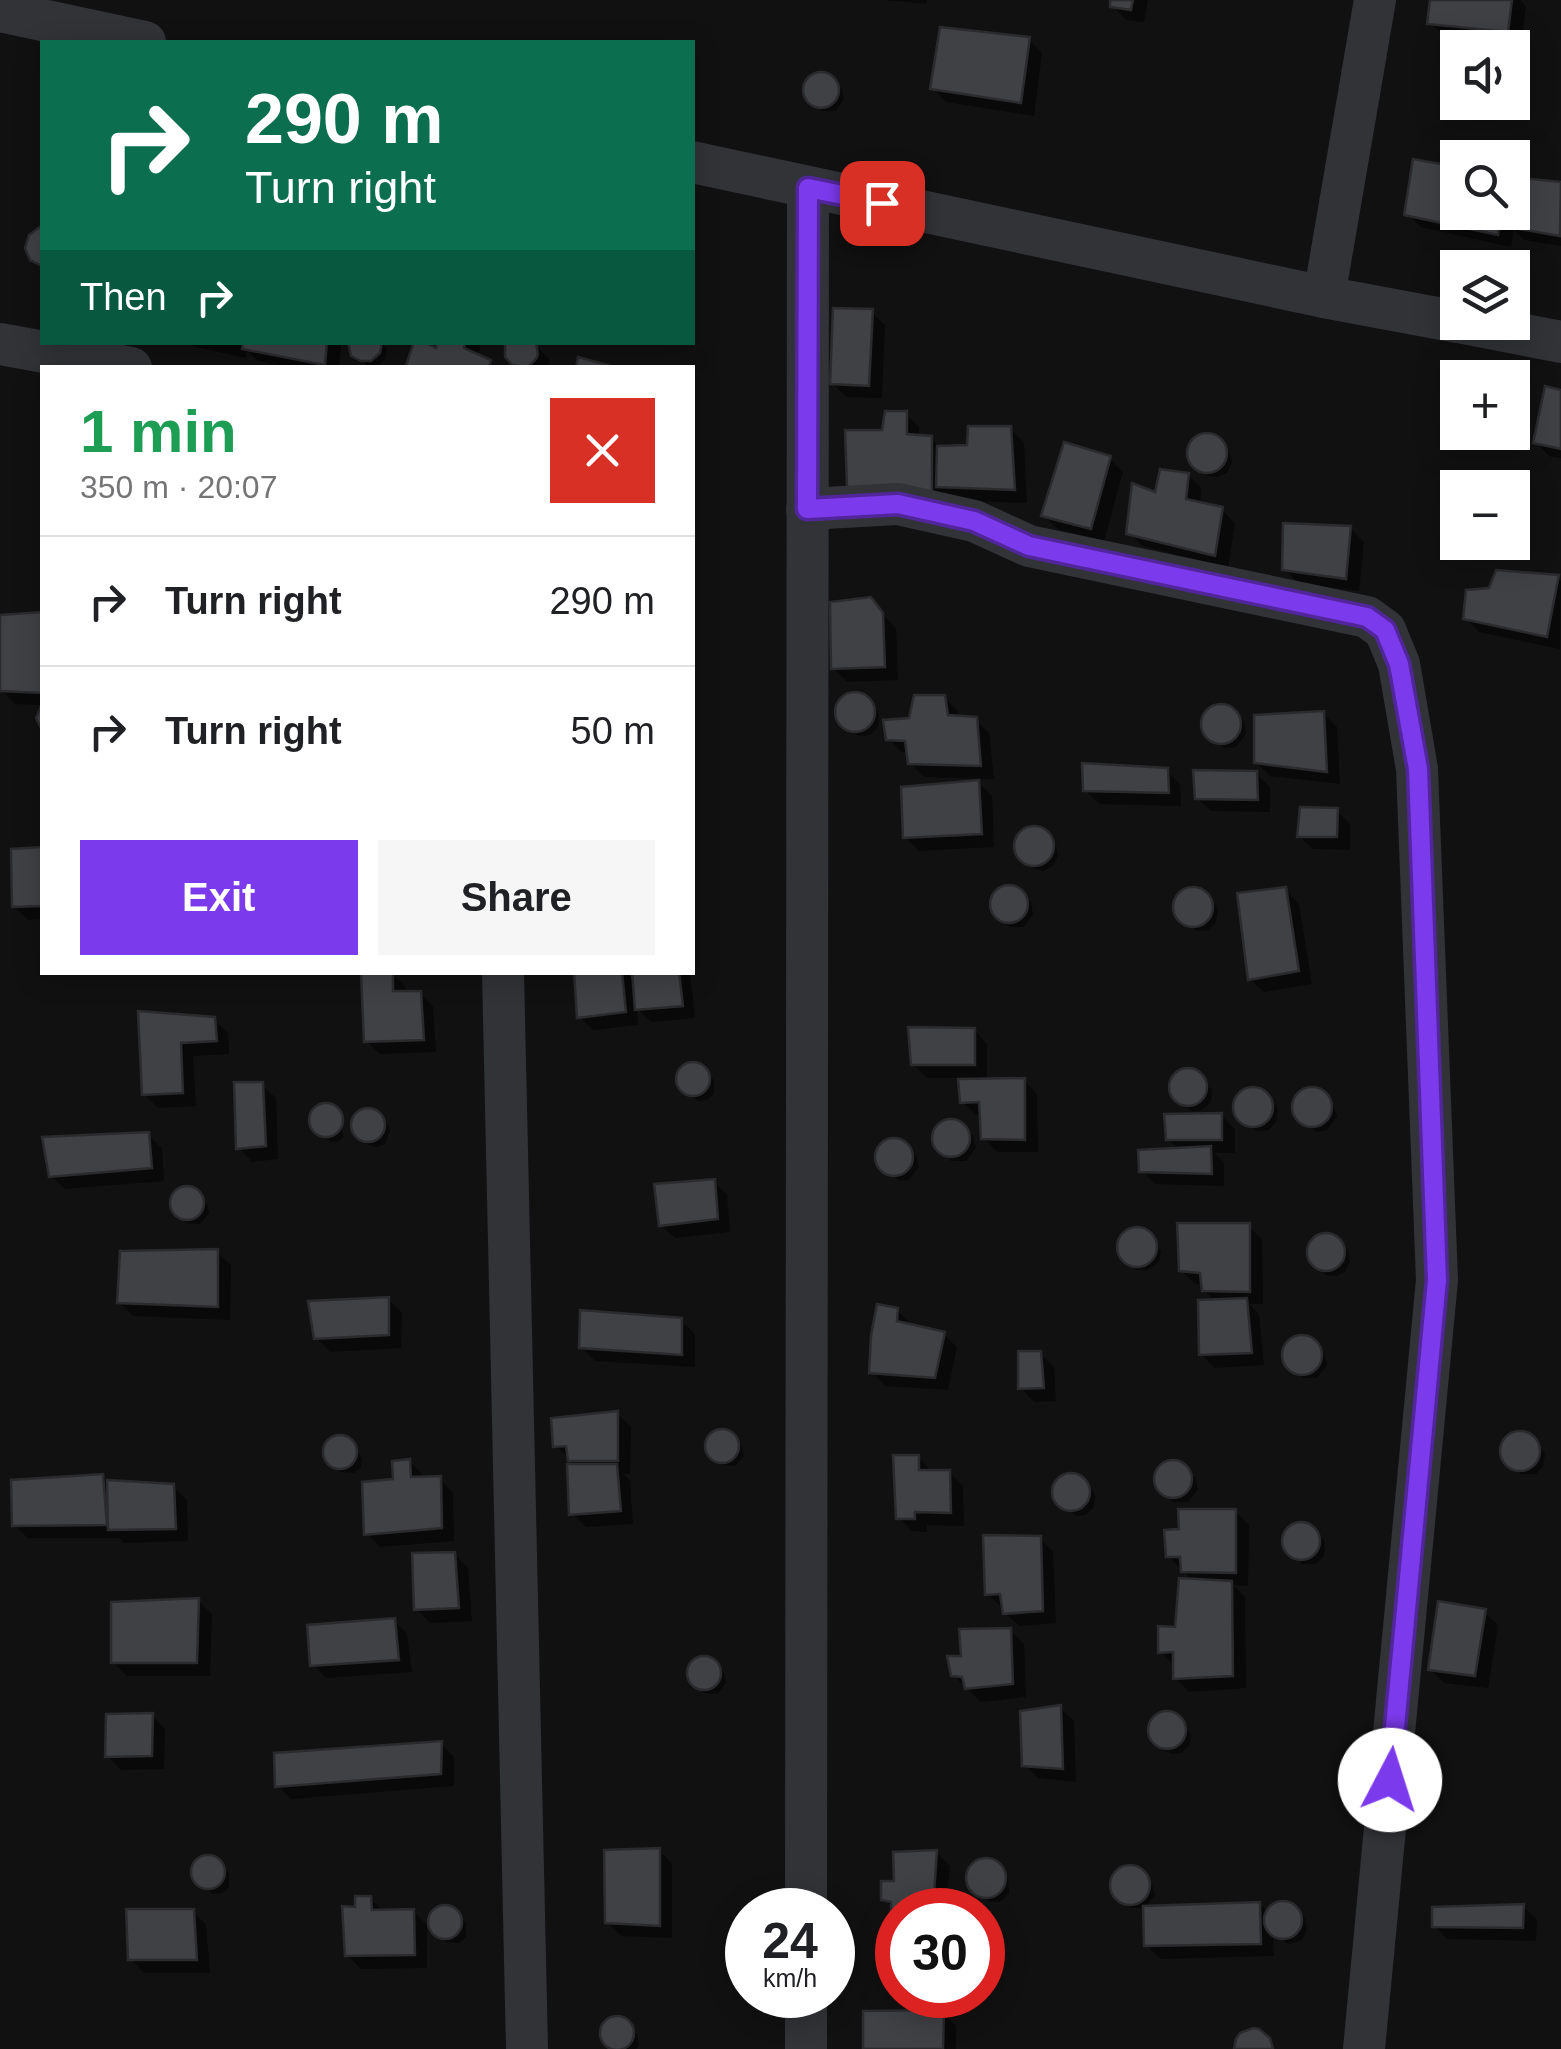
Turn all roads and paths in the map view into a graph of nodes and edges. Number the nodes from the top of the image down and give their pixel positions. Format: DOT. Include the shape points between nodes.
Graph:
graph roads {
  1 [pos="1375,0"];
  2 [pos="0,11"];
  3 [pos="136,40"];
  4 [pos="695,163"];
  5 [pos="808,188"];
  6 [pos="1324,297"];
  7 [pos="1440,319"];
  8 [pos="1530,336"];
  9 [pos="1561,342"];
  10 [pos="0,344"];
  11 [pos="115,365"];
  12 [pos="807,509"];
  13 [pos="503,975"];
  14 [pos="806,1888"];
  15 [pos="806,2018"];
  16 [pos="528,2049"];
  17 [pos="806,2049"];
  18 [pos="1364,2049"];
  1 -- 6 [label="street"];
  2 -- 3 [label="street"];
  4 -- 5 [label="street"];
  5 -- 6 [label="street"];
  5 -- 12 [label="street"];
  6 -- 7 [label="street"];
  8 -- 9 [label="street"];
  10 -- 11 [label="street"];
  12 -- 14 [label="street"];
  12 -- 18 [label="street" via="898,504 974,521 1029,546 1367,617 1385,630 1399,664 1418,769 1437,1280"];
  13 -- 16 [label="street"];
  15 -- 17 [label="street"];
}
